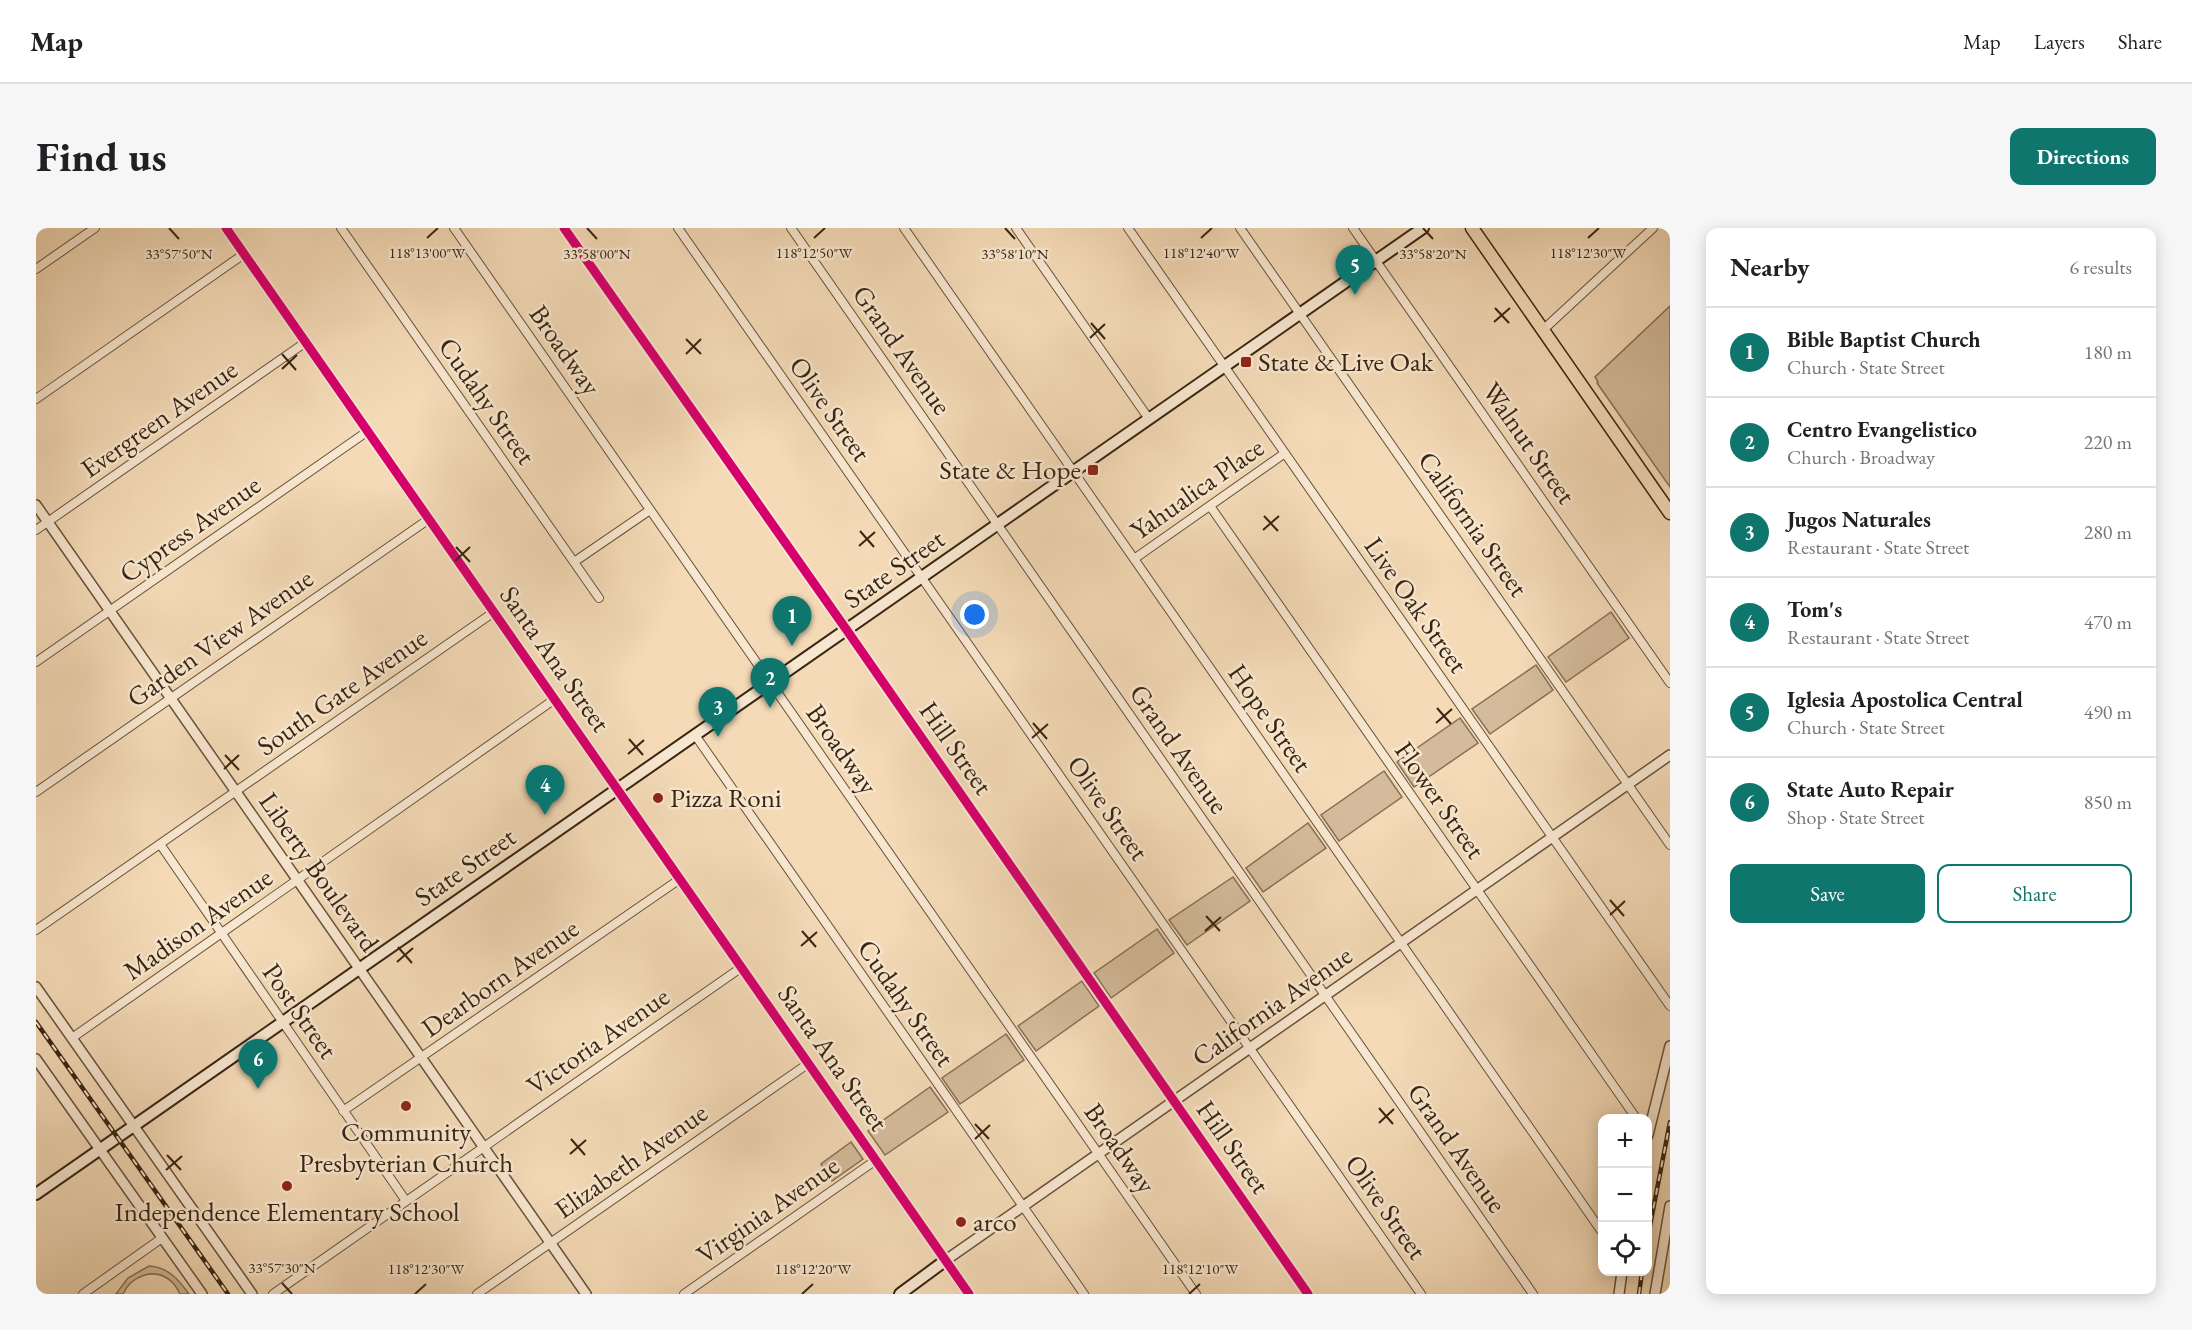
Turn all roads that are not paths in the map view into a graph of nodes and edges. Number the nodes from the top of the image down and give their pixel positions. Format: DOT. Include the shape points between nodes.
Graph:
graph roads {
  1 [pos="95,228"];
  2 [pos="226,228"];
  3 [pos="341,228"];
  4 [pos="454,228"];
  5 [pos="564,228"];
  6 [pos="678,228"];
  7 [pos="791,228"];
  8 [pos="904,228"];
  9 [pos="1016,228"];
  10 [pos="1128,228"];
  11 [pos="1240,228"];
  12 [pos="1353,228"];
  13 [pos="1423,228"];
  14 [pos="1472,228"];
  15 [pos="1653,228"];
  16 [pos="244,254"];
  17 [pos="1376,261"];
  18 [pos="36,269"];
  19 [pos="1301,313"];
  20 [pos="1543,330"];
  21 [pos="306,342"];
  22 [pos="1224,366"];
  23 [pos="36,399"];
  24 [pos="1149,419"];
  25 [pos="368,431"];
  26 [pos="1285,453"];
  27 [pos="1073,472"];
  28 [pos="36,505"];
  29 [pos="1210,506"];
  30 [pos="650,510"];
  31 [pos="1670,513"];
  32 [pos="429,519"];
  33 [pos="48,522"];
  34 [pos="997,524"];
  35 [pos="36,530"];
  36 [pos="1134,559"];
  37 [pos="574,562"];
  38 [pos="921,577"];
  39 [pos="599,598"];
  40 [pos="110,610"];
  41 [pos="494,612"];
  42 [pos="846,629"];
  43 [pos="36,662"];
  44 [pos="770,682"];
  45 [pos="1670,683"];
  46 [pos="171,699"];
  47 [pos="555,699"];
  48 [pos="695,735"];
  49 [pos="1670,755"];
  50 [pos="1628,785"];
  51 [pos="618,788"];
  52 [pos="236,791"];
  53 [pos="36,792"];
  54 [pos="1552,838"];
  55 [pos="160,844"];
  56 [pos="1670,844"];
  57 [pos="680,879"];
  58 [pos="297,880"];
  59 [pos="1477,890"];
  60 [pos="36,930"];
  61 [pos="221,934"];
  62 [pos="1401,943"];
  63 [pos="742,967"];
  64 [pos="360,969"];
  65 [pos="36,987"];
  66 [pos="1325,996"];
  67 [pos="1670,1006"];
  68 [pos="282,1023"];
  69 [pos="72,1038"];
  70 [pos="1670,1046"];
  71 [pos="1250,1048"];
  72 [pos="422,1058"];
  73 [pos="36,1059"];
  74 [pos="809,1063"];
  75 [pos="1174,1101"];
  76 [pos="344,1111"];
  77 [pos="1633,1114"];
  78 [pos="1652,1116"];
  79 [pos="134,1126"];
  80 [pos="483,1147"];
  81 [pos="100,1150"];
  82 [pos="1098,1154"];
  83 [pos="876,1160"];
  84 [pos="36,1194"];
  85 [pos="406,1201"];
  86 [pos="1670,1206"];
  87 [pos="1023,1207"];
  88 [pos="1598,1226"];
  89 [pos="162,1239"];
  90 [pos="550,1243"];
  91 [pos="946,1260"];
  92 [pos="1621,1276"];
  93 [pos="83,1294"];
  94 [pos="202,1294"];
  95 [pos="252,1294"];
  96 [pos="273,1294"];
  97 [pos="477,1294"];
  98 [pos="586,1294"];
  99 [pos="684,1294"];
  100 [pos="900,1294"];
  101 [pos="969,1294"];
  102 [pos="1084,1294"];
  103 [pos="1196,1294"];
  104 [pos="1308,1294"];
  105 [pos="1421,1294"];
  106 [pos="1533,1294"];
  107 [pos="1619,1294"];
  108 [pos="1655,1294"];
  1 -- 18 [label="street"];
  2 -- 16 [label="street, Santa Ana Street"];
  3 -- 37 [label="street, Cudahy Street"];
  4 -- 30 [label="street, Broadway"];
  5 -- 42 [label="street, Hill Street"];
  6 -- 38 [label="street, Olive Street"];
  7 -- 34 [label="street, Grand Avenue"];
  8 -- 27 [label="street, Hope Street"];
  9 -- 24 [label="street"];
  10 -- 22 [label="street, Live Oak Street"];
  11 -- 19 [label="street, California Street"];
  12 -- 17 [label="street, Walnut Street"];
  13 -- 17 [label="main road, State Street"];
  14 -- 20 [label="main road"];
  15 -- 20 [label="street"];
  16 -- 21 [label="street, Santa Ana Street"];
  16 -- 23 [label="street"];
  17 -- 19 [label="main road, State Street"];
  17 -- 45 [label="street, Walnut Street"];
  19 -- 22 [label="main road, State Street"];
  19 -- 50 [label="street, California Street"];
  20 -- 31 [label="main road"];
  21 -- 25 [label="street, Santa Ana Street"];
  21 -- 33 [label="street, Evergreen Avenue"];
  22 -- 24 [label="main road, State Street"];
  22 -- 26 [label="street, Live Oak Street"];
  24 -- 27 [label="main road, State Street"];
  25 -- 32 [label="street, Santa Ana Street"];
  25 -- 40 [label="street, Cypress Avenue"];
  26 -- 29 [label="street, Yahualica Place"];
  26 -- 54 [label="street, Live Oak Street"];
  27 -- 34 [label="main road, State Street"];
  27 -- 36 [label="street, Hope Street"];
  28 -- 33 [label="street, Liberty Boulevard"];
  29 -- 36 [label="street, Yahualica Place"];
  29 -- 59 [label="street, Flower Street"];
  30 -- 37 [label="street"];
  30 -- 44 [label="street, Broadway"];
  32 -- 41 [label="street, Santa Ana Street"];
  32 -- 46 [label="street, Garden View Avenue"];
  33 -- 35 [label="street, Evergreen Avenue"];
  33 -- 40 [label="street, Liberty Boulevard"];
  34 -- 38 [label="main road, State Street"];
  34 -- 66 [label="street, Grand Avenue"];
  36 -- 62 [label="street, Hope Street"];
  37 -- 39 [label="street, Cudahy Street"];
  38 -- 42 [label="main road, State Street"];
  38 -- 71 [label="street, Olive Street"];
  40 -- 43 [label="street, Cypress Avenue"];
  40 -- 46 [label="street, Liberty Boulevard"];
  41 -- 47 [label="street, Santa Ana Street"];
  41 -- 52 [label="street, South Gate Avenue"];
  42 -- 44 [label="main road, State Street"];
  42 -- 75 [label="street, Hill Street"];
  44 -- 48 [label="main road, State Street"];
  44 -- 82 [label="street, Broadway"];
  46 -- 52 [label="street, Liberty Boulevard"];
  46 -- 53 [label="street, Garden View Avenue"];
  47 -- 51 [label="street, Santa Ana Street"];
  47 -- 58 [label="street, Madison Avenue"];
  48 -- 51 [label="main road, State Street"];
  48 -- 87 [label="street, Cudahy Street"];
  49 -- 50 [label="street, California Avenue"];
  50 -- 54 [label="street, California Avenue"];
  50 -- 56 [label="street, California Street"];
  51 -- 57 [label="street, Santa Ana Street"];
  51 -- 64 [label="main road, State Street"];
  52 -- 55 [label="street, South Gate Avenue"];
  52 -- 58 [label="street, Liberty Boulevard"];
  54 -- 59 [label="street, California Avenue"];
  54 -- 67 [label="street, Live Oak Street"];
  55 -- 60 [label="street, South Gate Avenue"];
  55 -- 61 [label="street, Post Street"];
  57 -- 63 [label="street, Santa Ana Street"];
  57 -- 72 [label="street, Dearborn Avenue"];
  58 -- 61 [label="street, Madison Avenue"];
  58 -- 64 [label="street, Liberty Boulevard"];
  59 -- 62 [label="street, California Avenue"];
  59 -- 77 [label="street, Flower Street"];
  61 -- 68 [label="street, Post Street"];
  61 -- 69 [label="street, Madison Avenue"];
  62 -- 66 [label="street, California Avenue"];
  62 -- 88 [label="street, Hope Street"];
  63 -- 74 [label="street, Santa Ana Street"];
  63 -- 80 [label="street, Victoria Avenue"];
  64 -- 68 [label="main road, State Street"];
  64 -- 72 [label="street, Liberty Boulevard"];
  65 -- 69 [label="street"];
  66 -- 71 [label="street, California Avenue"];
  66 -- 106 [label="street, Grand Avenue"];
  68 -- 76 [label="street, Post Street"];
  68 -- 79 [label="main road, State Street"];
  69 -- 79 [label="street"];
  70 -- 78 [label="street"];
  71 -- 75 [label="street, California Avenue"];
  71 -- 105 [label="street, Olive Street"];
  72 -- 76 [label="street, Dearborn Avenue"];
  72 -- 80 [label="street, Liberty Boulevard"];
  73 -- 81 [label="street"];
  74 -- 83 [label="street, Santa Ana Street"];
  74 -- 90 [label="street, Elizabeth Avenue"];
  75 -- 82 [label="street, California Avenue"];
  75 -- 104 [label="street, Hill Street"];
  76 -- 85 [label="street, Post Street"];
  79 -- 81 [label="main road, State Street"];
  79 -- 95 [label="street"];
  80 -- 85 [label="street, Victoria Avenue"];
  80 -- 90 [label="street, Liberty Boulevard"];
  81 -- 84 [label="main road, State Street"];
  81 -- 89 [label="street"];
  82 -- 87 [label="street, California Avenue"];
  82 -- 103 [label="street, Broadway"];
  83 -- 91 [label="street, Santa Ana Street"];
  83 -- 99 [label="street, Virginia Avenue"];
  85 -- 96 [label="street, Victoria Avenue"];
  86 -- 108 [label="street"];
  87 -- 91 [label="street, California Avenue"];
  87 -- 102 [label="street, Cudahy Street"];
  89 -- 93 [label="street"];
  89 -- 94 [label="street"];
  90 -- 97 [label="street, Elizabeth Avenue"];
  90 -- 98 [label="street, Liberty Boulevard"];
  91 -- 100 [label="main road, California Avenue"];
  91 -- 101 [label="street, Santa Ana Street"];
  92 -- 107 [label="street"];
}
